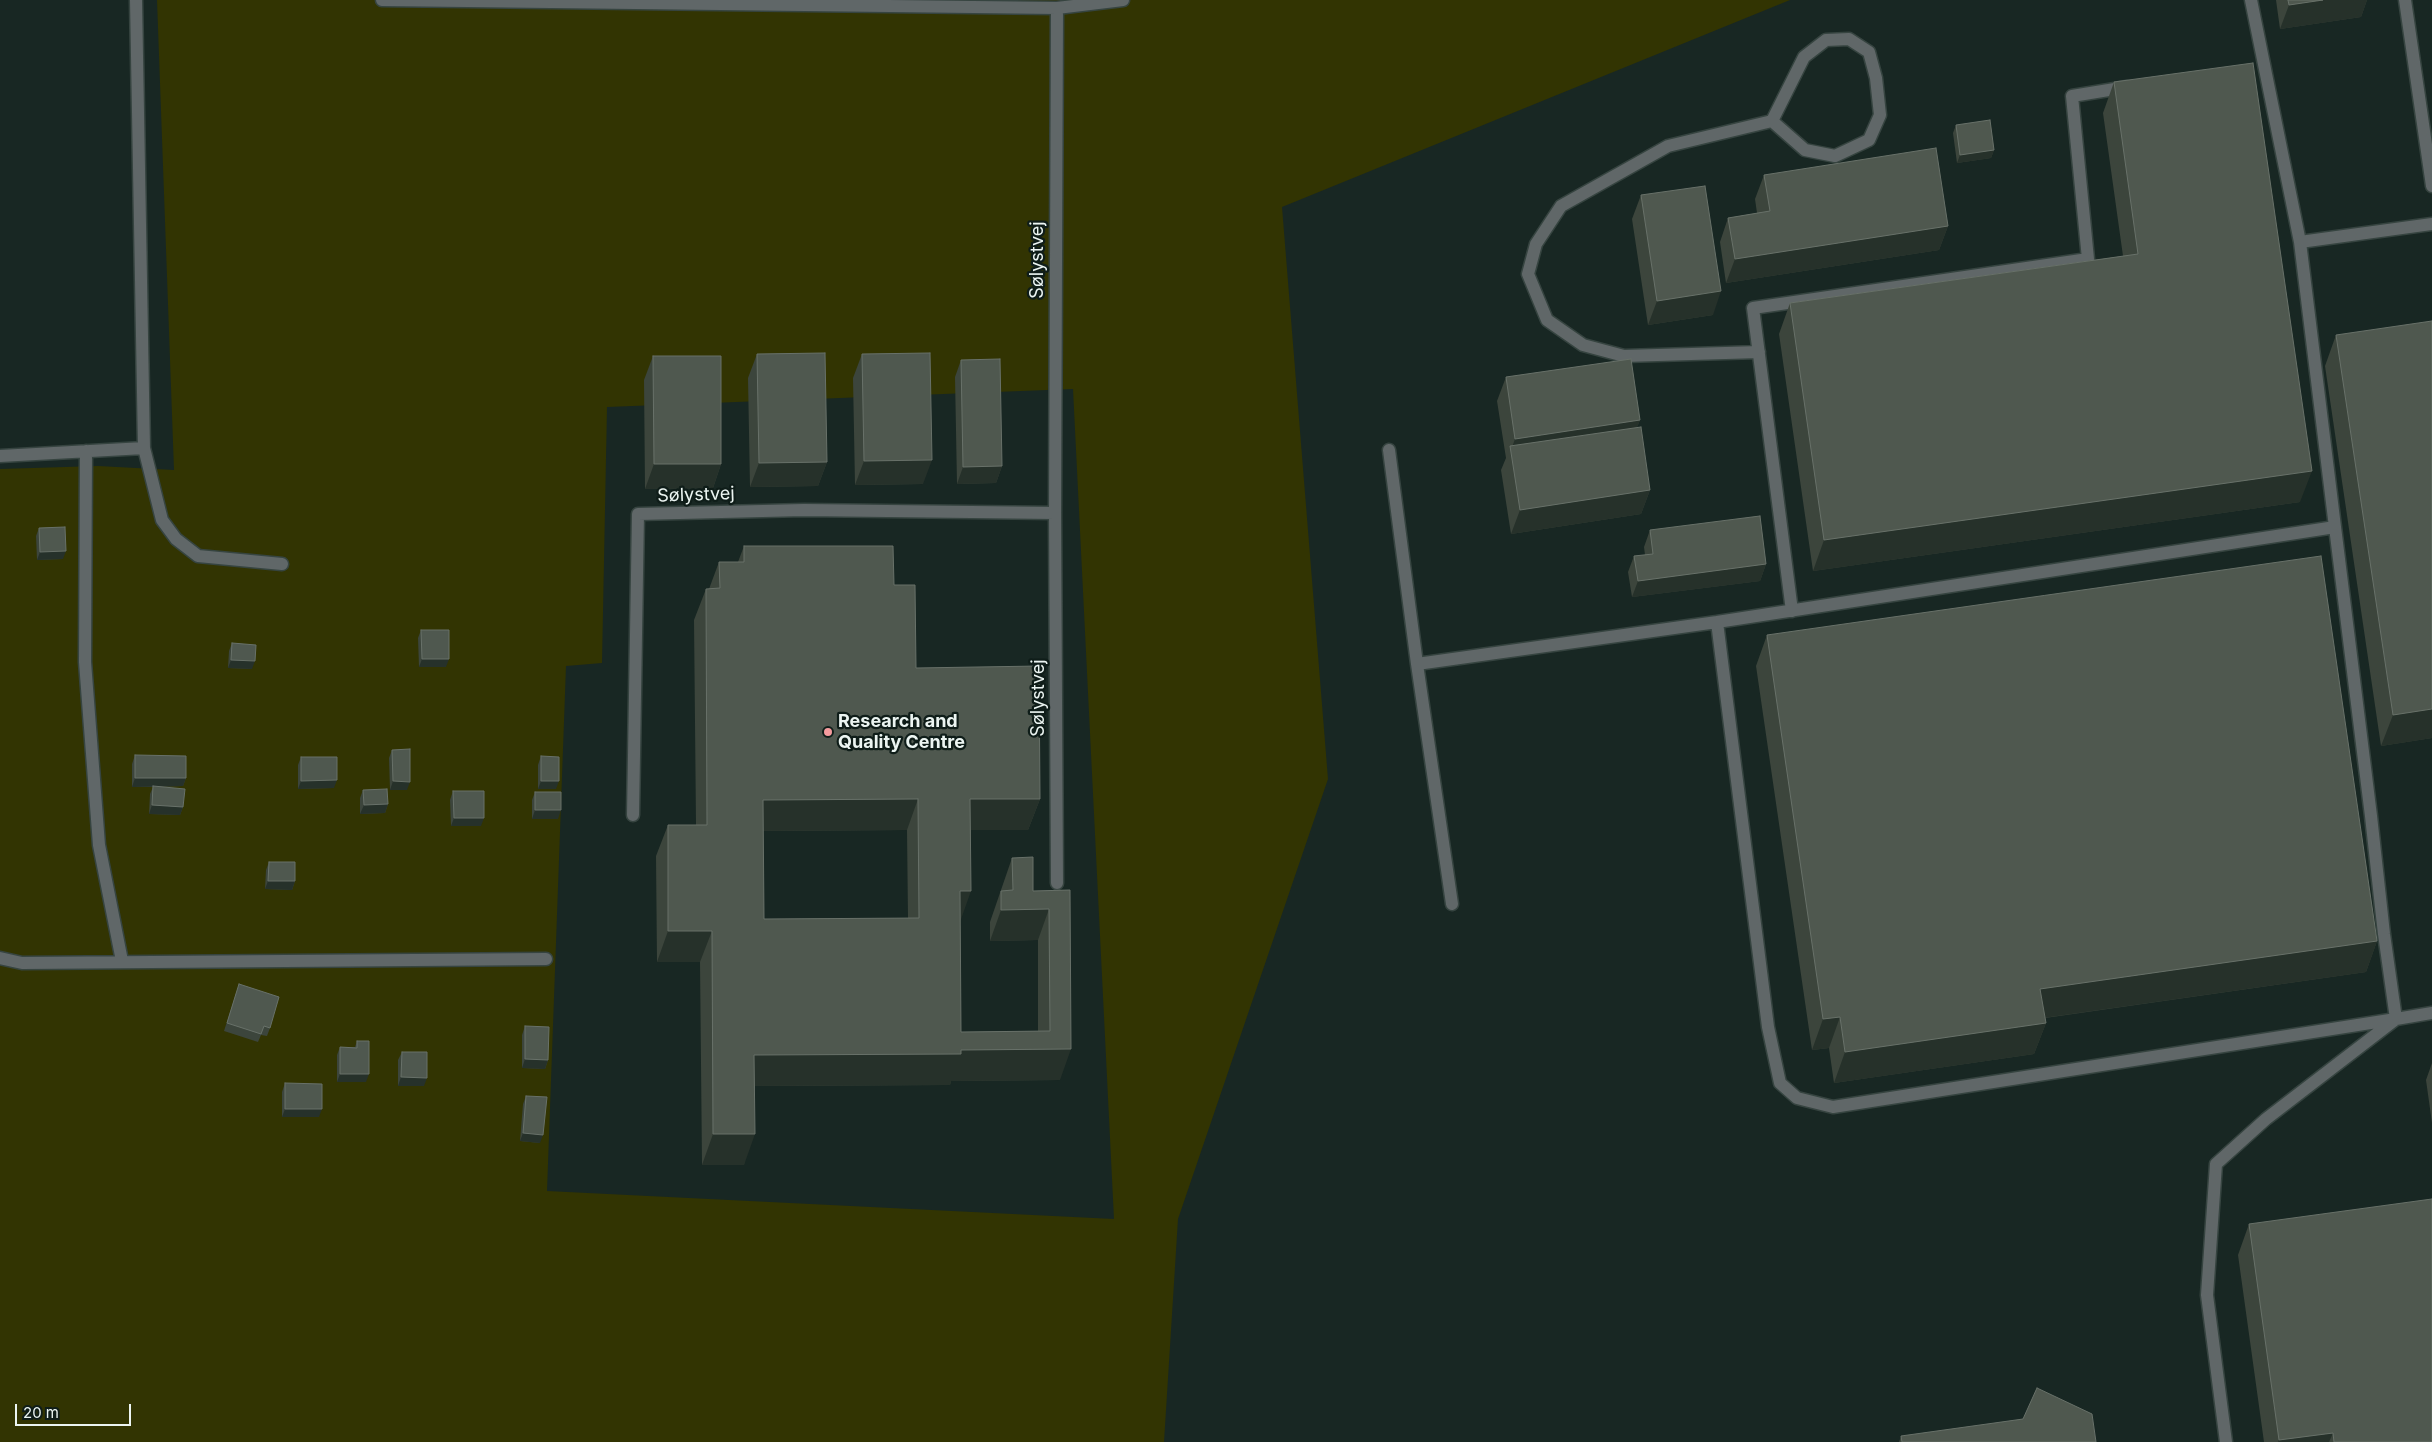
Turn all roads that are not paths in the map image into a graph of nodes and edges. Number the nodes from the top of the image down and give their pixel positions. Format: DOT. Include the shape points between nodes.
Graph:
graph roads {
  1 [pos="136,0"];
  2 [pos="382,0"];
  3 [pos="1123,0"];
  4 [pos="2251,0"];
  5 [pos="2405,0"];
  6 [pos="1057,8"];
  7 [pos="2139,86"];
  8 [pos="1772,121"];
  9 [pos="2432,186"];
  10 [pos="2432,224"];
  11 [pos="2300,242"];
  12 [pos="1759,352"];
  13 [pos="144,448"];
  14 [pos="1389,450"];
  15 [pos="86,452"];
  16 [pos="0,456"];
  17 [pos="1055,512"];
  18 [pos="2335,527"];
  19 [pos="282,564"];
  20 [pos="1792,611"];
  21 [pos="1717,622"];
  22 [pos="1417,664"];
  23 [pos="633,815"];
  24 [pos="1057,883"];
  25 [pos="1452,904"];
  26 [pos="0,958"];
  27 [pos="546,958"];
  28 [pos="122,961"];
  29 [pos="2432,1013"];
  30 [pos="2396,1020"];
  31 [pos="2226,1442"];
  1 -- 13 [label="street"];
  2 -- 6 [label="street"];
  3 -- 6 [label="street"];
  4 -- 11 [label="street" via="2260,67"];
  5 -- 9 [label="street"];
  6 -- 17 [label="street, Sølystvej"];
  7 -- 12 [label="street" via="2072,96 2088,258 1753,308"];
  8 -- 8 [label="street" via="1805,150 1835,156 1869,140 1880,115 1869,52 1850,39 1826,40 1804,57"];
  8 -- 12 [label="street" via="1668,146 1562,206 1536,244 1528,274 1547,320 1583,345 1624,356"];
  10 -- 11 [label="street"];
  11 -- 18 [label="street"];
  12 -- 20 [label="street"];
  13 -- 15 [label="street"];
  13 -- 19 [label="street" via="162,520 176,539 198,556"];
  14 -- 22 [label="street"];
  15 -- 16 [label="street"];
  15 -- 28 [label="street" via="85,662 99,845"];
  17 -- 23 [label="street, Sølystvej" via="804,510 638,514"];
  17 -- 24 [label="street, Sølystvej"];
  18 -- 20 [label="street"];
  18 -- 30 [label="street"];
  20 -- 21 [label="street"];
  21 -- 22 [label="street"];
  21 -- 30 [label="street" via="1768,1027 1780,1083 1797,1098 1833,1107"];
  22 -- 25 [label="street"];
  26 -- 28 [label="street" via="22,963"];
  27 -- 28 [label="street"];
  29 -- 30 [label="street"];
  30 -- 31 [label="street" via="2266,1119 2216,1164 2207,1295"];
}
